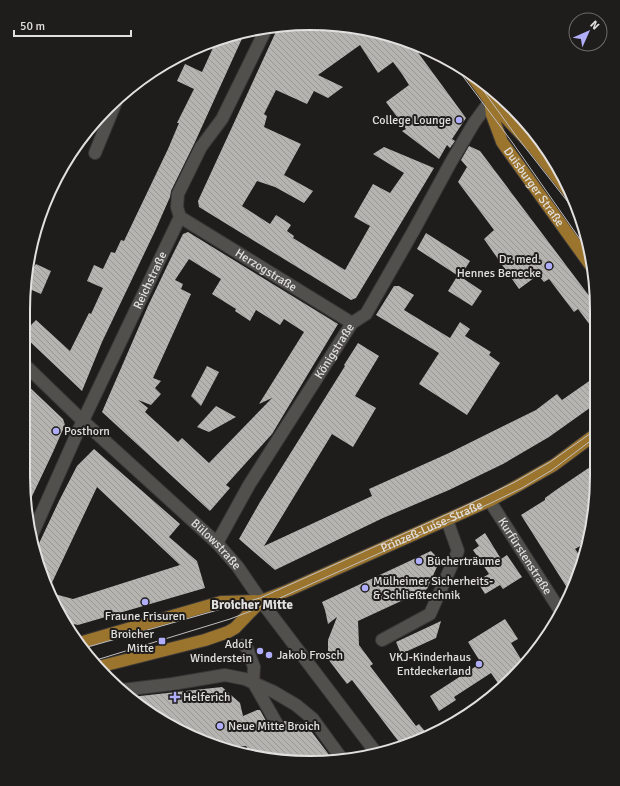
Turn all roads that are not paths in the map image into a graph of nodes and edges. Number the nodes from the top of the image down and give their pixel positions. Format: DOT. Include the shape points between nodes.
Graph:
graph roads {
  1 [pos="264,34"];
  2 [pos="481,89"];
  3 [pos="490,101"];
  4 [pos="112,112"];
  5 [pos="95,153"];
  6 [pos="553,173"];
  7 [pos="180,217"];
  8 [pos="586,258"];
  9 [pos="352,323"];
  10 [pos="30,370"];
  11 [pos="83,422"];
  12 [pos="590,438"];
  13 [pos="490,500"];
  14 [pos="446,520"];
  15 [pos="35,529"];
  16 [pos="217,542"];
  17 [pos="261,601"];
  18 [pos="557,606"];
  19 [pos="382,640"];
  20 [pos="84,641"];
  21 [pos="244,645"];
  22 [pos="104,666"];
  23 [pos="253,682"];
  24 [pos="128,689"];
  25 [pos="277,724"];
  26 [pos="372,749"];
  27 [pos="339,754"];
  1 -- 7 [label="street" via="222,119 201,147 178,194 177,207"];
  2 -- 3 [label="main road, Duisburger Straße"];
  3 -- 6 [label="main road, Duisburger Straße"];
  3 -- 8 [label="main road, Duisburger Straße" via="492,115 502,142"];
  3 -- 9 [label="street, Königstraße" via="451,162 366,314"];
  4 -- 5 [label="street"];
  7 -- 9 [label="street, Herzogstraße"];
  7 -- 11 [label="street, Reichstraße"];
  9 -- 16 [label="street, Königstraße" via="249,486"];
  10 -- 11 [label="street, Bülowstraße"];
  11 -- 15 [label="street, Reichstraße"];
  11 -- 16 [label="street, Bülowstraße"];
  12 -- 13 [label="main road, Prinzeß-Luise-Straße" via="554,465"];
  13 -- 14 [label="main road, Prinzeß-Luise-Straße"];
  13 -- 18 [label="street, Kurfürstenstraße"];
  14 -- 17 [label="main road, Prinzeß-Luise-Straße"];
  14 -- 19 [label="street" via="458,551 430,614"];
  16 -- 17 [label="street, Bülowstraße"];
  17 -- 20 [label="main road, Prinzeß-Luise-Straße" via="221,602"];
  17 -- 22 [label="main road, Prinzeß-Luise-Straße" via="228,632"];
  17 -- 26 [label="street, Bülowstraße"];
  21 -- 23 [label="street" via="254,666"];
  23 -- 24 [label="street" via="225,675"];
  23 -- 25 [label="street"];
  23 -- 27 [label="street" via="291,702 313,719"];
}
